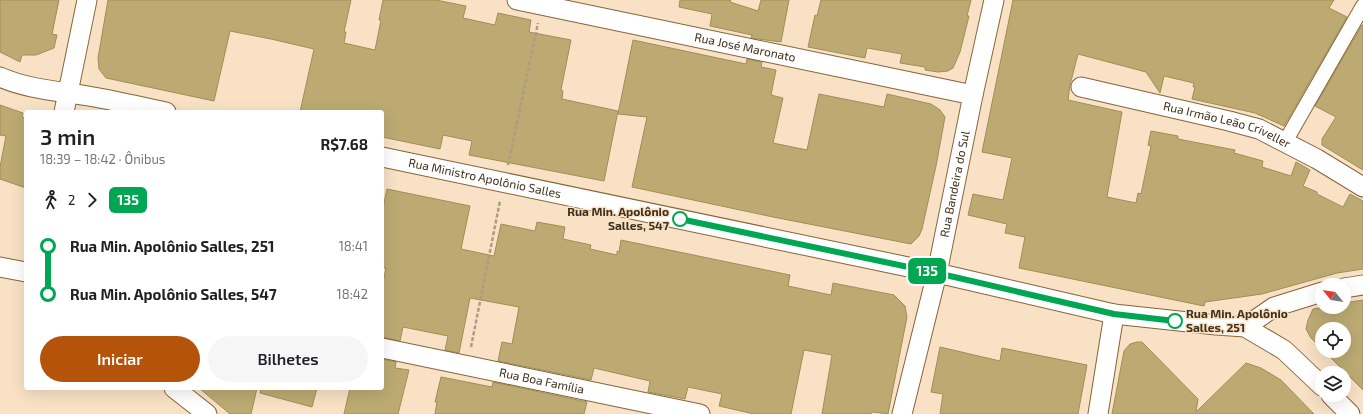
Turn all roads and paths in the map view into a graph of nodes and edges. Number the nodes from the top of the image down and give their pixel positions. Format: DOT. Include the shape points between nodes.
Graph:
graph roads {
  1 [pos="87,0"];
  2 [pos="517,0"];
  3 [pos="994,0"];
  4 [pos="1363,6"];
  5 [pos="0,77"];
  6 [pos="1081,87"];
  7 [pos="68,93"];
  8 [pos="973,95"];
  9 [pos="64,110"];
  10 [pos="156,110"];
  11 [pos="1285,142"];
  12 [pos="384,157"];
  13 [pos="1363,187"];
  14 [pos="0,267"];
  15 [pos="24,272"];
  16 [pos="937,273"];
  17 [pos="1363,284"];
  18 [pos="1351,287"];
  19 [pos="1315,294"];
  20 [pos="1114,314"];
  21 [pos="1245,327"];
  22 [pos="384,348"];
  23 [pos="1315,379"];
  24 [pos="177,390"];
  25 [pos="1338,402"];
  26 [pos="207,414"];
  27 [pos="700,414"];
  28 [pos="902,414"];
  29 [pos="1098,414"];
  30 [pos="1350,414"];
  1 -- 7 [label="street"];
  2 -- 8 [label="street, Rua José Maronato"];
  3 -- 8 [label="street, Rua Bandeira do Sul"];
  4 -- 11 [label="street"];
  5 -- 7 [label="street"];
  6 -- 11 [label="street, Rua Irmão Leão Criveller" via="1259,129"];
  7 -- 9 [label="street"];
  7 -- 10 [label="street"];
  8 -- 16 [label="street, Rua Bandeira do Sul"];
  11 -- 13 [label="street, Rua Irmão Leão Criveller"];
  12 -- 16 [label="street, Rua Ministro Apolônio Salles"];
  14 -- 15 [label="street"];
  16 -- 20 [label="street, Rua Ministro Apolônio Salles"];
  16 -- 28 [label="street, Rua Bandeira do Sul"];
  17 -- 18 [label="street"];
  19 -- 21 [label="street" via="1274,307"];
  20 -- 21 [label="street, Rua Ministro Apolônio Salles"];
  20 -- 29 [label="street"];
  21 -- 23 [label="street, Rua Ministro Apolônio Salles" via="1284,350"];
  22 -- 27 [label="street, Rua Boa Família"];
  24 -- 26 [label="street"];
  25 -- 30 [label="street"];
}
